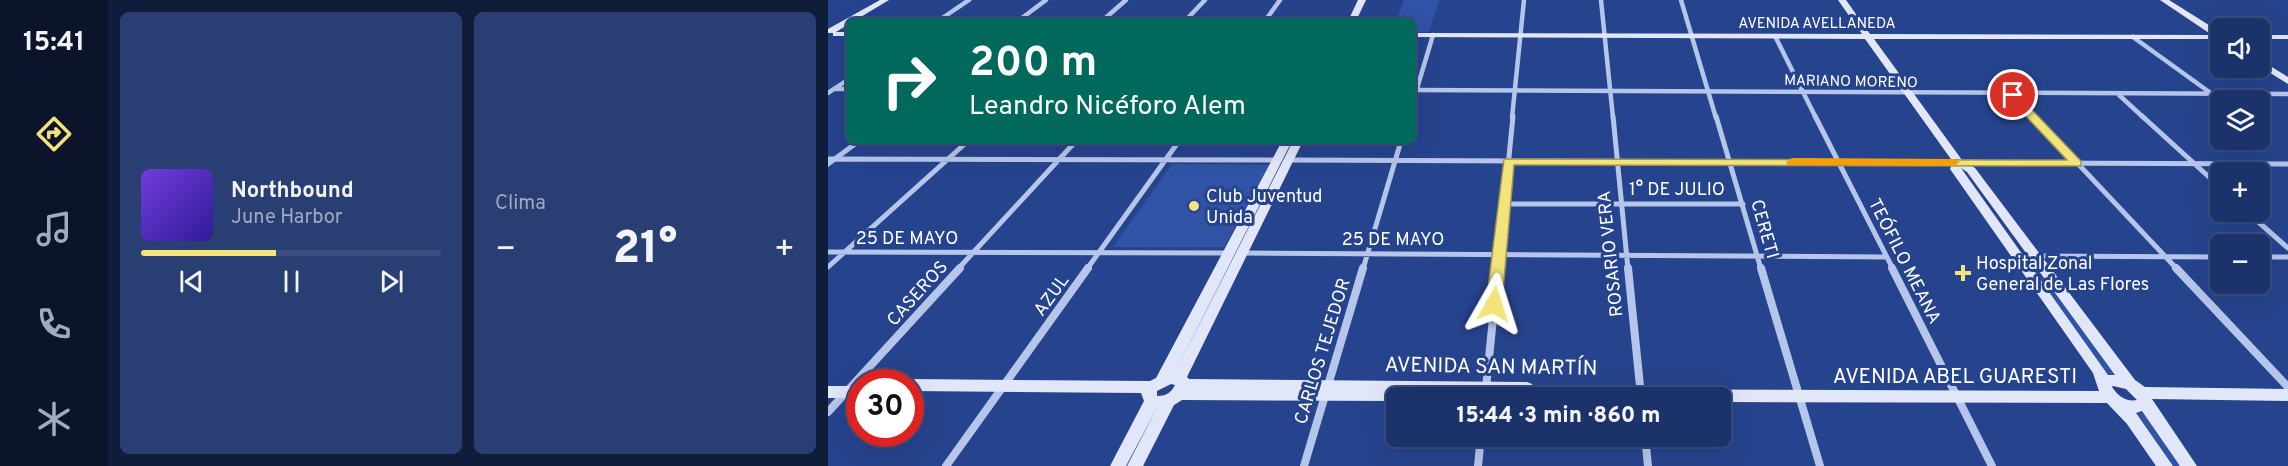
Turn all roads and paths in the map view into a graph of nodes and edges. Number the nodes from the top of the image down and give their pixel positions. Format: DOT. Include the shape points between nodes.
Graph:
graph roads {
  1 [pos="887,0"];
  2 [pos="969,0"];
  3 [pos="1046,0"];
  4 [pos="1126,0"];
  5 [pos="1205,0"];
  6 [pos="1280,0"];
  7 [pos="1362,0"];
  8 [pos="1524,0"];
  9 [pos="1601,0"];
  10 [pos="1681,0"];
  11 [pos="1842,0"];
  12 [pos="2164,0"];
  13 [pos="857,18"];
  14 [pos="858,18"];
  15 [pos="942,18"];
  16 [pos="1022,18"];
  17 [pos="1105,18"];
  18 [pos="1188,18"];
  19 [pos="1267,18"];
  20 [pos="1353,18"];
  21 [pos="846,25"];
  22 [pos="846,25"];
  23 [pos="2210,30"];
  24 [pos="831,34"];
  25 [pos="1416,35"];
  26 [pos="1433,35"];
  27 [pos="1520,36"];
  28 [pos="1605,36"];
  29 [pos="1693,36"];
  30 [pos="1775,36"];
  31 [pos="1868,37"];
  32 [pos="2133,37"];
  33 [pos="2210,37"];
  34 [pos="2270,37"];
  35 [pos="2288,37"];
  36 [pos="2270,69"];
  37 [pos="2288,81"];
  38 [pos="846,82"];
  39 [pos="1416,87"];
  40 [pos="835,89"];
  41 [pos="846,89"];
  42 [pos="1416,90"];
  43 [pos="1515,90"];
  44 [pos="828,91"];
  45 [pos="1611,91"];
  46 [pos="1710,91"];
  47 [pos="1804,92"];
  48 [pos="2210,93"];
  49 [pos="1911,94"];
  50 [pos="2210,94"];
  51 [pos="2270,94"];
  52 [pos="2288,94"];
  53 [pos="2013,95"];
  54 [pos="2119,95"];
  55 [pos="854,144"];
  56 [pos="965,144"];
  57 [pos="1073,144"];
  58 [pos="1177,144"];
  59 [pos="1286,144"];
  60 [pos="1296,144"];
  61 [pos="1400,144"];
  62 [pos="831,159"];
  63 [pos="948,159"];
  64 [pos="1059,160"];
  65 [pos="1166,160"];
  66 [pos="1283,160"];
  67 [pos="1395,161"];
  68 [pos="1508,161"];
  69 [pos="1618,161"];
  70 [pos="1731,162"];
  71 [pos="1838,162"];
  72 [pos="1958,162"];
  73 [pos="2077,163"];
  74 [pos="828,164"];
  75 [pos="2194,164"];
  76 [pos="2288,164"];
  77 [pos="2210,178"];
  78 [pos="1504,204"];
  79 [pos="1622,204"];
  80 [pos="1743,204"];
  81 [pos="2258,222"];
  82 [pos="2288,248"];
  83 [pos="828,252"];
  84 [pos="844,252"];
  85 [pos="974,253"];
  86 [pos="1101,253"];
  87 [pos="1235,253"];
  88 [pos="1367,254"];
  89 [pos="1499,254"];
  90 [pos="1627,254"];
  91 [pos="1758,256"];
  92 [pos="1887,256"];
  93 [pos="2018,256"];
  94 [pos="2033,256"];
  95 [pos="2165,257"];
  96 [pos="2210,257"];
  97 [pos="2270,257"];
  98 [pos="2288,257"];
  99 [pos="828,267"];
  100 [pos="872,369"];
  101 [pos="828,385"];
  102 [pos="924,386"];
  103 [pos="846,387"];
  104 [pos="1486,387"];
  105 [pos="1639,387"];
  106 [pos="2288,387"];
  107 [pos="846,389"];
  108 [pos="1001,390"];
  109 [pos="1166,390"];
  110 [pos="1326,390"];
  111 [pos="1386,391"];
  112 [pos="828,392"];
  113 [pos="924,393"];
  114 [pos="1731,393"];
  115 [pos="1798,393"];
  116 [pos="1954,393"];
  117 [pos="2109,393"];
  118 [pos="2139,393"];
  119 [pos="2288,395"];
  120 [pos="846,396"];
  121 [pos="828,412"];
  122 [pos="1480,447"];
  123 [pos="1646,447"];
  124 [pos="946,466"];
  125 [pos="1118,466"];
  126 [pos="1136,466"];
  127 [pos="1304,466"];
  128 [pos="1478,466"];
  129 [pos="1648,466"];
  130 [pos="1820,466"];
  131 [pos="1992,466"];
  132 [pos="2165,466"];
  133 [pos="2189,466"];
  1 -- 13 [label="street"];
  1 -- 14 [label="street"];
  2 -- 15 [label="street"];
  3 -- 16 [label="street"];
  4 -- 17 [label="street"];
  5 -- 18 [label="street"];
  6 -- 19 [label="street"];
  7 -- 20 [label="street"];
  8 -- 27 [label="street"];
  9 -- 28 [label="street, ROSARIO VERA"];
  10 -- 29 [label="street, CERETI"];
  11 -- 31 [label="street"];
  12 -- 23 [label="street"];
  21 -- 24 [label="street"];
  22 -- 24 [label="street"];
  25 -- 26 [label="street, AVENIDA AVELLANEDA"];
  26 -- 27 [label="street, AVENIDA AVELLANEDA"];
  26 -- 39 [label="street"];
  27 -- 28 [label="street, AVENIDA AVELLANEDA"];
  27 -- 43 [label="street"];
  28 -- 29 [label="street, AVENIDA AVELLANEDA"];
  28 -- 45 [label="street, ROSARIO VERA"];
  29 -- 30 [label="street, AVENIDA AVELLANEDA"];
  29 -- 46 [label="street, CERETI"];
  30 -- 31 [label="street, AVENIDA AVELLANEDA"];
  30 -- 47 [label="street, TEÓFILO MEANA"];
  31 -- 32 [label="street, AVENIDA AVELLANEDA"];
  31 -- 49 [label="street"];
  32 -- 33 [label="street, AVENIDA AVELLANEDA"];
  32 -- 48 [label="street"];
  34 -- 35 [label="street"];
  36 -- 37 [label="street"];
  38 -- 40 [label="street"];
  40 -- 41 [label="street"];
  40 -- 44 [label="street"];
  42 -- 43 [label="street, MARIANO MORENO"];
  43 -- 45 [label="street, MARIANO MORENO"];
  43 -- 68 [label="street"];
  45 -- 46 [label="street, MARIANO MORENO"];
  45 -- 69 [label="street, ROSARIO VERA"];
  46 -- 47 [label="street, MARIANO MORENO"];
  46 -- 70 [label="street, CERETI"];
  47 -- 49 [label="street, MARIANO MORENO"];
  47 -- 71 [label="street, TEÓFILO MEANA"];
  49 -- 53 [label="street, MARIANO MORENO"];
  49 -- 72 [label="street"];
  50 -- 54 [label="street, MARIANO MORENO"];
  51 -- 52 [label="street, MARIANO MORENO"];
  53 -- 54 [label="street, MARIANO MORENO"];
  53 -- 73 [label="street"];
  54 -- 75 [label="street"];
  55 -- 62 [label="street"];
  56 -- 63 [label="street"];
  57 -- 64 [label="street, CASEROS"];
  58 -- 65 [label="street, AZUL"];
  59 -- 66 [label="street"];
  60 -- 66 [label="street"];
  61 -- 67 [label="street, CARLOS TEJEDOR"];
  62 -- 63 [label="street"];
  62 -- 74 [label="street"];
  63 -- 64 [label="street"];
  63 -- 84 [label="street"];
  64 -- 65 [label="street"];
  64 -- 85 [label="street, CASEROS"];
  65 -- 66 [label="street"];
  65 -- 86 [label="street, AZUL"];
  66 -- 67 [label="street"];
  66 -- 87 [label="street"];
  67 -- 68 [label="street"];
  67 -- 88 [label="street, CARLOS TEJEDOR"];
  68 -- 69 [label="street"];
  68 -- 78 [label="street"];
  69 -- 70 [label="street"];
  69 -- 79 [label="street, ROSARIO VERA"];
  70 -- 71 [label="street"];
  70 -- 80 [label="street, CERETI"];
  71 -- 72 [label="street"];
  71 -- 92 [label="street, TEÓFILO MEANA"];
  72 -- 73 [label="street"];
  72 -- 93 [label="street" via="1955,169"];
  72 -- 94 [label="street" via="1971,170"];
  73 -- 75 [label="street"];
  73 -- 95 [label="street"];
  75 -- 76 [label="street"];
  75 -- 77 [label="street"];
  78 -- 79 [label="street, 1° DE JULIO"];
  78 -- 89 [label="street"];
  79 -- 80 [label="street, 1° DE JULIO"];
  79 -- 90 [label="street, ROSARIO VERA"];
  80 -- 91 [label="street, CERETI"];
  81 -- 82 [label="street"];
  83 -- 84 [label="street, 25 DE MAYO"];
  84 -- 85 [label="street, 25 DE MAYO"];
  84 -- 99 [label="street"];
  85 -- 86 [label="street, 25 DE MAYO"];
  85 -- 100 [label="street, CASEROS"];
  86 -- 87 [label="street, 25 DE MAYO"];
  86 -- 108 [label="street, AZUL"];
  87 -- 88 [label="street, 25 DE MAYO"];
  87 -- 109 [label="street"];
  88 -- 89 [label="street, 25 DE MAYO"];
  88 -- 110 [label="street, CARLOS TEJEDOR"];
  89 -- 90 [label="street, 25 DE MAYO"];
  89 -- 104 [label="street"];
  90 -- 91 [label="street, 25 DE MAYO"];
  90 -- 105 [label="street, ROSARIO VERA"];
  91 -- 92 [label="street, 25 DE MAYO"];
  91 -- 115 [label="street, CERETI"];
  92 -- 116 [label="street, TEÓFILO MEANA"];
  93 -- 94 [label="street"];
  93 -- 117 [label="street" via="2099,371"];
  94 -- 95 [label="street"];
  94 -- 118 [label="street"];
  95 -- 96 [label="street"];
  95 -- 106 [label="street"];
  97 -- 98 [label="street"];
  101 -- 103 [label="street"];
  102 -- 108 [label="street, AVENIDA SAN MARTÍN"];
  107 -- 112 [label="street"];
  108 -- 109 [label="street, AVENIDA SAN MARTÍN"];
  108 -- 113 [label="street, AVENIDA SAN MARTÍN"];
  108 -- 124 [label="street, AZUL"];
  109 -- 110 [label="street, AVENIDA SAN MARTÍN"];
  109 -- 125 [label="street"];
  109 -- 126 [label="street"];
  110 -- 111 [label="street, AVENIDA SAN MARTÍN"];
  110 -- 127 [label="street, CARLOS TEJEDOR"];
  114 -- 115 [label="street, AVENIDA SAN MARTÍN"];
  115 -- 116 [label="street, AVENIDA ABEL GUARESTI"];
  115 -- 130 [label="street, CERETI"];
  116 -- 117 [label="street, AVENIDA ABEL GUARESTI"];
  116 -- 131 [label="street, TEÓFILO MEANA"];
  117 -- 118 [label="street" via="2117,380"];
  117 -- 118 [label="street" via="2134,408"];
  117 -- 132 [label="street"];
  118 -- 119 [label="street"];
  118 -- 133 [label="street"];
  120 -- 121 [label="street, CASEROS"];
  122 -- 128 [label="street"];
  123 -- 129 [label="street"];
}
